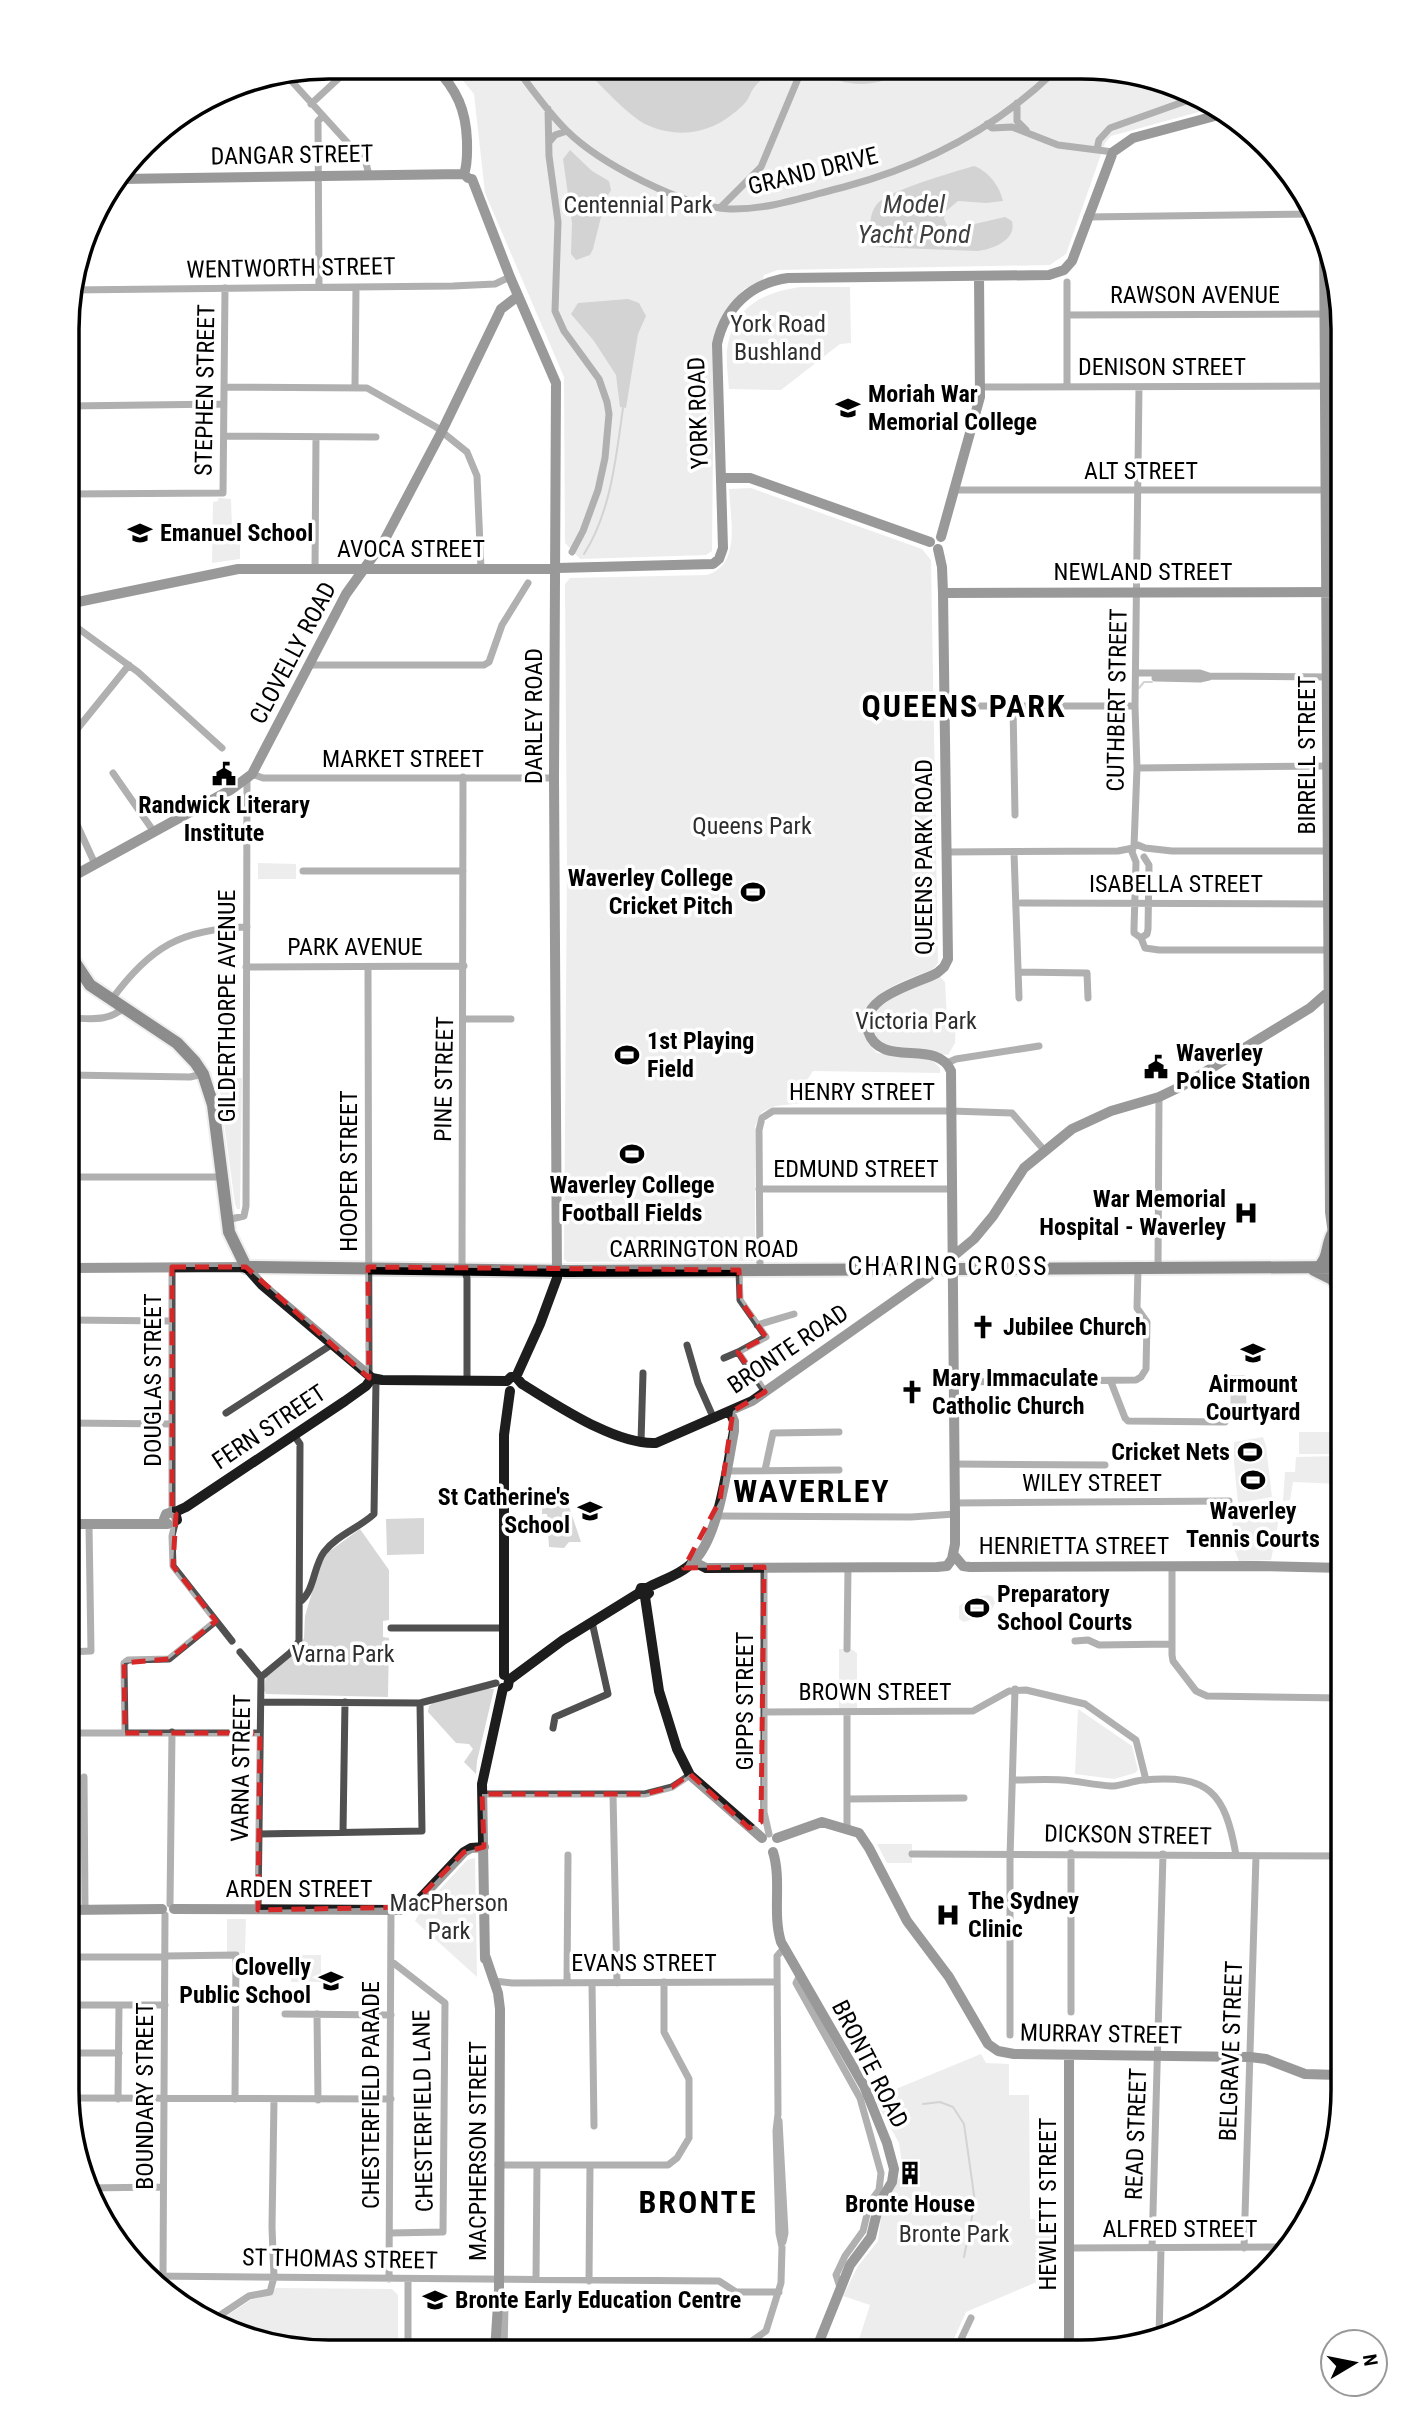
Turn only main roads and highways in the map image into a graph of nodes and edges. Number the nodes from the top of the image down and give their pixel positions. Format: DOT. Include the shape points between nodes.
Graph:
graph roads {
  1 [pos="445,79"];
  2 [pos="451,79"];
  3 [pos="1213,116"];
  4 [pos="469,173"];
  5 [pos="130,178"];
  6 [pos="1325,275"];
  7 [pos="979,276"];
  8 [pos="518,296"];
  9 [pos="720,455"];
  10 [pos="733,477"];
  11 [pos="721,478"];
  12 [pos="936,543"];
  13 [pos="551,568"];
  14 [pos="335,570"];
  15 [pos="363,570"];
  16 [pos="943,593"];
  17 [pos="1327,593"];
  18 [pos="1331,593"];
  19 [pos="346,594"];
  20 [pos="79,602"];
  21 [pos="79,873"];
  22 [pos="79,968"];
  23 [pos="1329,991"];
  24 [pos="1304,1012"];
  25 [pos="1329,1023"];
  26 [pos="1331,1064"];
  27 [pos="1331,1237"];
  28 [pos="948,1266"];
  29 [pos="246,1267"];
  30 [pos="272,1267"];
  31 [pos="79,1268"];
  32 [pos="903,1269"];
  33 [pos="1315,1269"];
  34 [pos="557,1270"];
  35 [pos="1331,1270"];
  36 [pos="1331,1278"];
  37 [pos="262,1285"];
  38 [pos="911,1290"];
  39 [pos="372,1378"];
  40 [pos="514,1384"];
  41 [pos="730,1412"];
  42 [pos="720,1500"];
  43 [pos="79,1525"];
  44 [pos="953,1554"];
  45 [pos="694,1562"];
  46 [pos="1331,1568"];
  47 [pos="673,1574"];
  48 [pos="644,1592"];
  49 [pos="503,1682"];
  50 [pos="485,1774"];
  51 [pos="769,1837"];
  52 [pos="484,1847"];
  53 [pos="774,1852"];
  54 [pos="79,1909"];
  55 [pos="491,1983"];
  56 [pos="499,2013"];
  57 [pos="1069,2055"];
  58 [pos="1331,2075"];
  59 [pos="498,2340"];
  60 [pos="820,2340"];
  61 [pos="1069,2340"];
  1 -- 4 [label="main road, DARLEY ROAD" via="463,107"];
  2 -- 4 [label="main road, DARLEY ROAD" via="466,105"];
  3 -- 7 [label="main road, YORK ROAD" via="1133,138 1113,152 1075,253 1064,270 1049,275"];
  4 -- 5 [label="main road, DANGAR STREET"];
  4 -- 8 [label="main road, DARLEY ROAD"];
  6 -- 17 [label="main road, BIRRELL STREET"];
  7 -- 9 [label="main road, YORK ROAD" via="788,278 748,292 729,312 718,344"];
  7 -- 12 [label="main road, QUEENS PARK ROAD" via="980,397"];
  8 -- 13 [label="main road, DARLEY ROAD" via="556,383"];
  8 -- 15 [label="main road, CLOVELLY ROAD" via="501,309 384,541"];
  9 -- 10 [label="main road"];
  9 -- 11 [label="main road, YORK ROAD"];
  10 -- 11 [label="main road"];
  10 -- 12 [label="main road" via="750,478"];
  11 -- 13 [label="main road, YORK ROAD" via="723,548 713,564"];
  12 -- 16 [label="main road, QUEENS PARK ROAD"];
  13 -- 15 [label="main road, AVOCA STREET"];
  13 -- 34 [label="main road, DARLEY ROAD"];
  14 -- 15 [label="main road, AVOCA STREET"];
  14 -- 19 [label="main road" via="345,579"];
  14 -- 20 [label="main road, AVOCA STREET" via="233,570"];
  15 -- 19 [label="main road, CLOVELLY ROAD"];
  16 -- 17 [label="main road, NEWLAND STREET"];
  16 -- 28 [label="main road, QUEENS PARK ROAD" via="949,955 937,973 882,998 873,1006 867,1023 869,1034 881,1048 934,1056 951,1071"];
  17 -- 18 [label="main road, NEWLAND STREET"];
  17 -- 23 [label="main road, BIRRELL STREET"];
  19 -- 21 [label="main road, CLOVELLY ROAD" via="249,777"];
  22 -- 29 [label="main road" via="90,985 177,1043 202,1074 211,1095 231,1241"];
  23 -- 24 [label="main road, BRONTE ROAD"];
  23 -- 25 [label="main road, BIRRELL STREET"];
  24 -- 25 [label="main road" via="1317,1012"];
  24 -- 28 [label="main road, BRONTE ROAD" via="1182,1086 1072,1129 1024,1168 993,1216"];
  25 -- 26 [label="main road, BIRRELL STREET"];
  27 -- 33 [label="main road" via="1325,1261"];
  28 -- 32 [label="main road, CARRINGTON ROAD"];
  28 -- 33 [label="main road, CARRINGTON ROAD"];
  28 -- 38 [label="main road, BRONTE ROAD"];
  28 -- 44 [label="main road" via="954,1382"];
  29 -- 30 [label="main road, CARRINGTON ROAD"];
  29 -- 31 [label="main road, CARRINGTON ROAD"];
  29 -- 37 [label="main road"];
  30 -- 34 [label="main road, CARRINGTON ROAD"];
  30 -- 37 [label="main road" via="263,1275"];
  32 -- 34 [label="main road, CARRINGTON ROAD"];
  32 -- 38 [label="main road" via="911,1279"];
  33 -- 35 [label="main road, CARRINGTON ROAD"];
  33 -- 36 [label="main road"];
  34 -- 40 [label="main road, MACPHERSON STREET"];
  37 -- 39 [label="main road"];
  38 -- 41 [label="main road, BRONTE ROAD"];
  39 -- 40 [label="main road"];
  39 -- 43 [label="main road, FERN STREET" via="171,1521"];
  40 -- 41 [label="main road" via="591,1424 641,1442 662,1442"];
  40 -- 49 [label="main road, MACPHERSON STREET" via="504,1435"];
  41 -- 42 [label="main road, BRONTE ROAD" via="734,1425"];
  42 -- 45 [label="main road, BRONTE ROAD" via="718,1516"];
  42 -- 47 [label="main road, BRONTE ROAD" via="698,1546"];
  44 -- 45 [label="main road, HENRIETTA STREET" via="943,1567 706,1568"];
  44 -- 46 [label="main road, HENRIETTA STREET" via="970,1567"];
  45 -- 47 [label="main road, BRONTE ROAD"];
  47 -- 48 [label="main road, BRONTE ROAD"];
  48 -- 49 [label="main road, BRONTE ROAD"];
  48 -- 51 [label="main road" via="659,1690 677,1749 690,1774 749,1828"];
  49 -- 50 [label="main road, MACPHERSON STREET"];
  50 -- 52 [label="main road, MACPHERSON STREET"];
  50 -- 52 [label="main road, MACPHERSON STREET"];
  51 -- 53 [label="main road" via="778,1846"];
  51 -- 53 [label="main road" via="760,1844 762,1850"];
  51 -- 57 [label="main road, MURRAY STREET" via="818,1822 859,1833 907,1921 949,1977 991,2047 1014,2054"];
  52 -- 54 [label="main road, ARDEN STREET" via="464,1852 410,1907 391,1910"];
  52 -- 55 [label="main road, MACPHERSON STREET" via="485,1973"];
  53 -- 60 [label="main road, BRONTE ROAD" via="779,1935 863,2086 894,2169 871,2237 850,2265"];
  55 -- 56 [label="main road, MACPHERSON STREET"];
  55 -- 56 [label="main road, MACPHERSON STREET" via="500,1999"];
  56 -- 59 [label="main road, MACPHERSON STREET"];
  57 -- 58 [label="main road, MURRAY STREET" via="1250,2057 1305,2074"];
  57 -- 61 [label="main road, HEWLETT STREET"];
}
